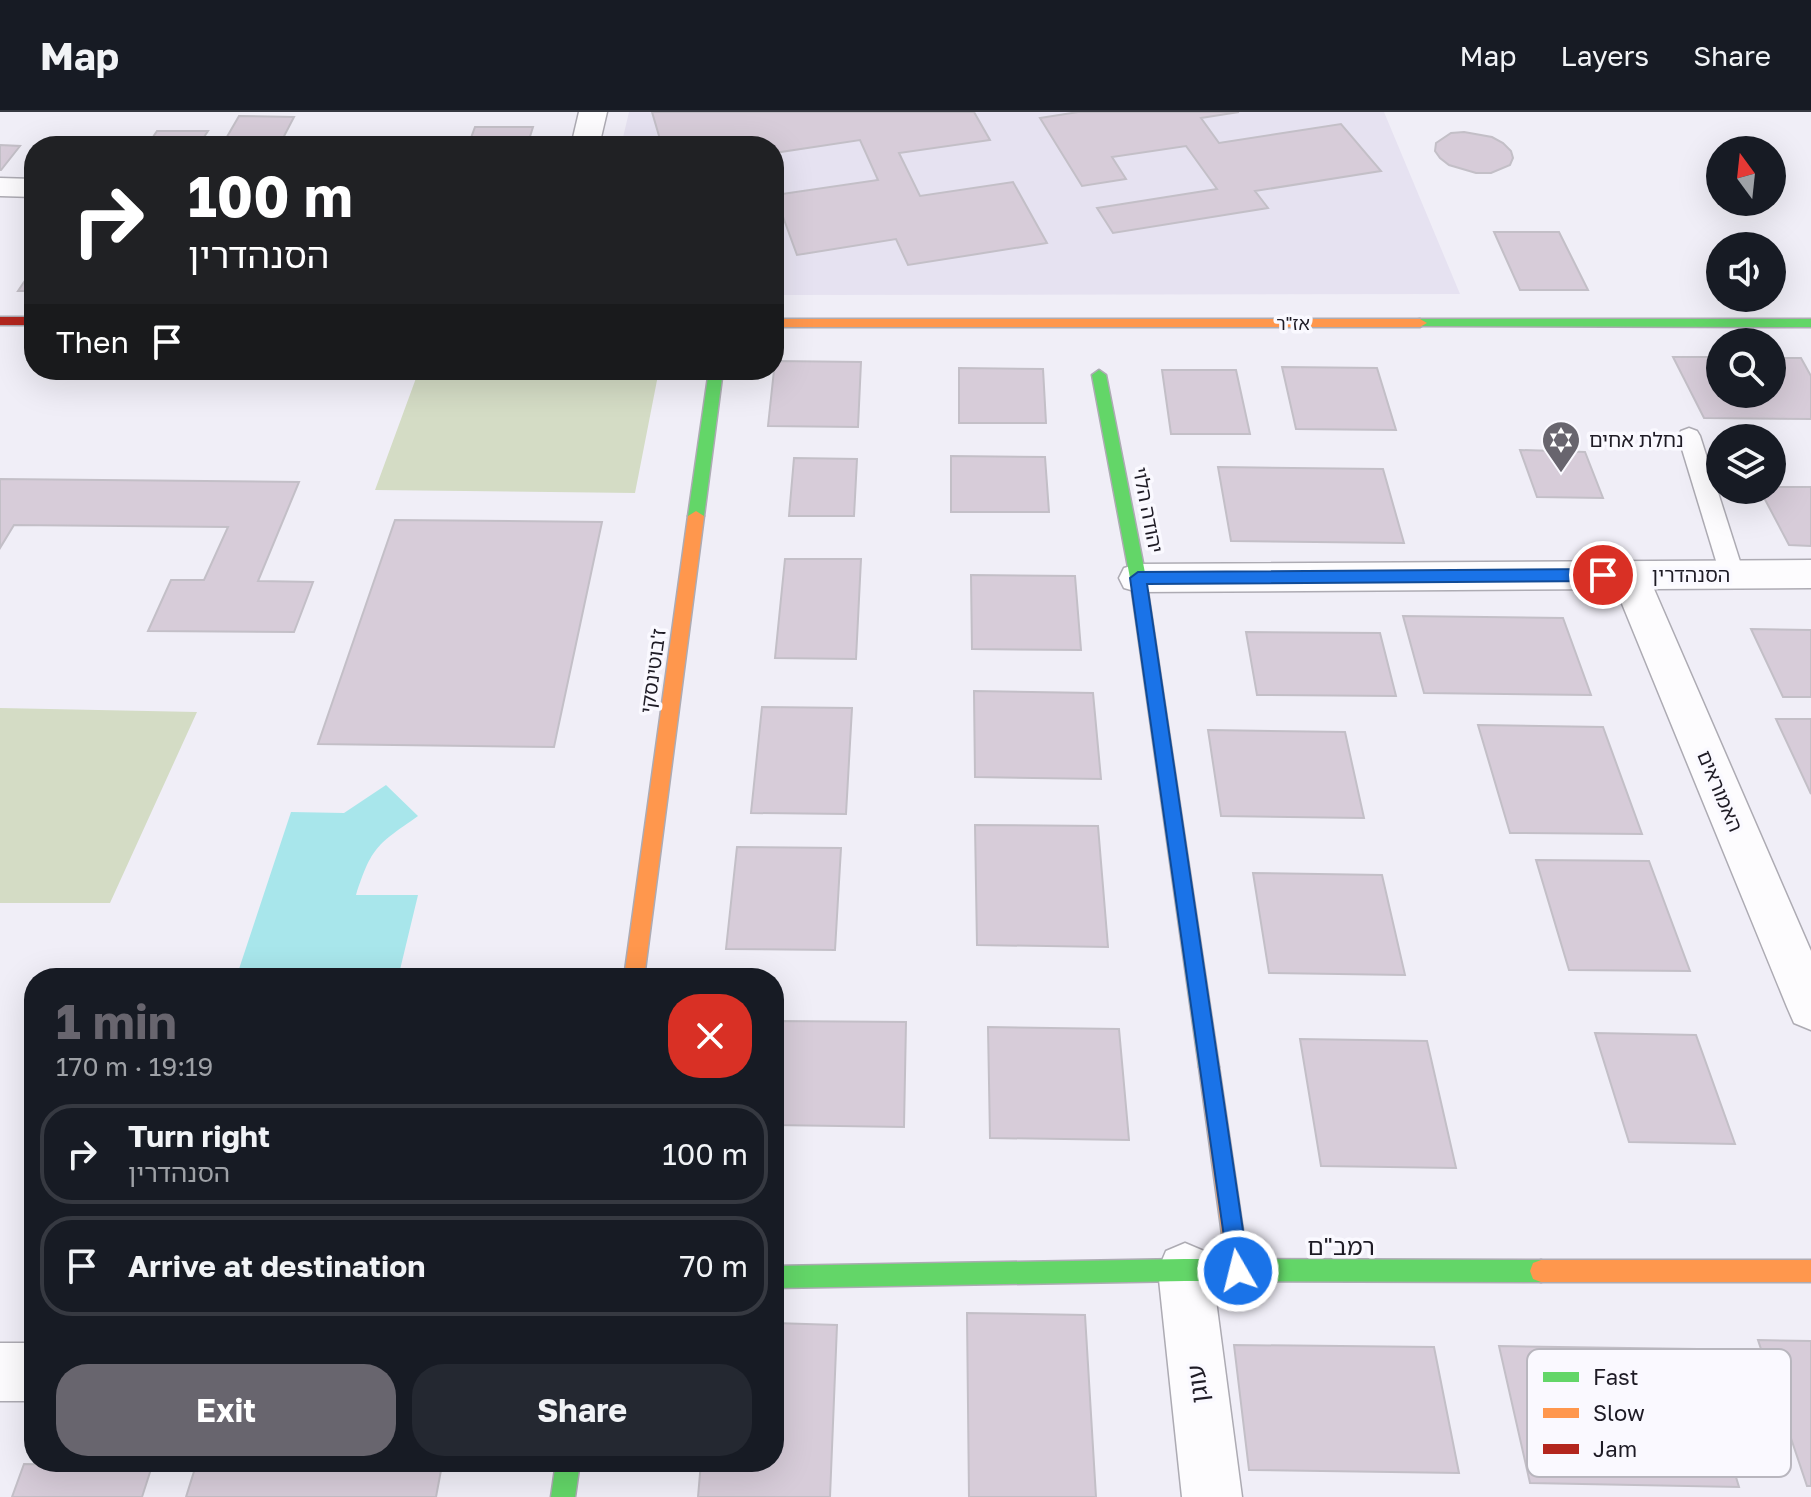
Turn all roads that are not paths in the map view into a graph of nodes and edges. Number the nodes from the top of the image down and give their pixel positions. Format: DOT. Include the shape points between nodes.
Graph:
graph roads {
  1 [pos="593,112"];
  2 [pos="587,136"];
  3 [pos="0,187"];
  4 [pos="24,188"];
  5 [pos="0,321"];
  6 [pos="24,321"];
  7 [pos="784,323"];
  8 [pos="1811,323"];
  9 [pos="1099,375"];
  10 [pos="715,380"];
  11 [pos="1689,436"];
  12 [pos="1732,574"];
  13 [pos="1811,574"];
  14 [pos="1629,575"];
  15 [pos="1138,578"];
  16 [pos="635,968"];
  17 [pos="1811,1007"];
  18 [pos="1212,1270"];
  19 [pos="1811,1271"];
  20 [pos="784,1277"];
  21 [pos="0,1372"];
  22 [pos="24,1372"];
  23 [pos="567,1472"];
  24 [pos="563,1497"];
  25 [pos="1212,1497"];
  1 -- 2 [label="street"];
  3 -- 4 [label="street"];
  5 -- 6 [label="street"];
  7 -- 8 [label="street, אז\"ר"];
  9 -- 15 [label="street, יהודה הלוי"];
  10 -- 16 [label="street, ז'בוטינסקי"];
  11 -- 12 [label="lane"];
  12 -- 13 [label="street, הסנהדרין"];
  12 -- 14 [label="street, הסנהדרין"];
  14 -- 15 [label="street, הסנהדרין"];
  14 -- 17 [label="street, האמוראים"];
  15 -- 18 [label="street, יהודה הלוי"];
  18 -- 19 [label="street, רמב\"ם"];
  18 -- 20 [label="street, רמב\"ם"];
  18 -- 25 [label="street, עוגן"];
  21 -- 22 [label="street"];
  23 -- 24 [label="street"];
}
